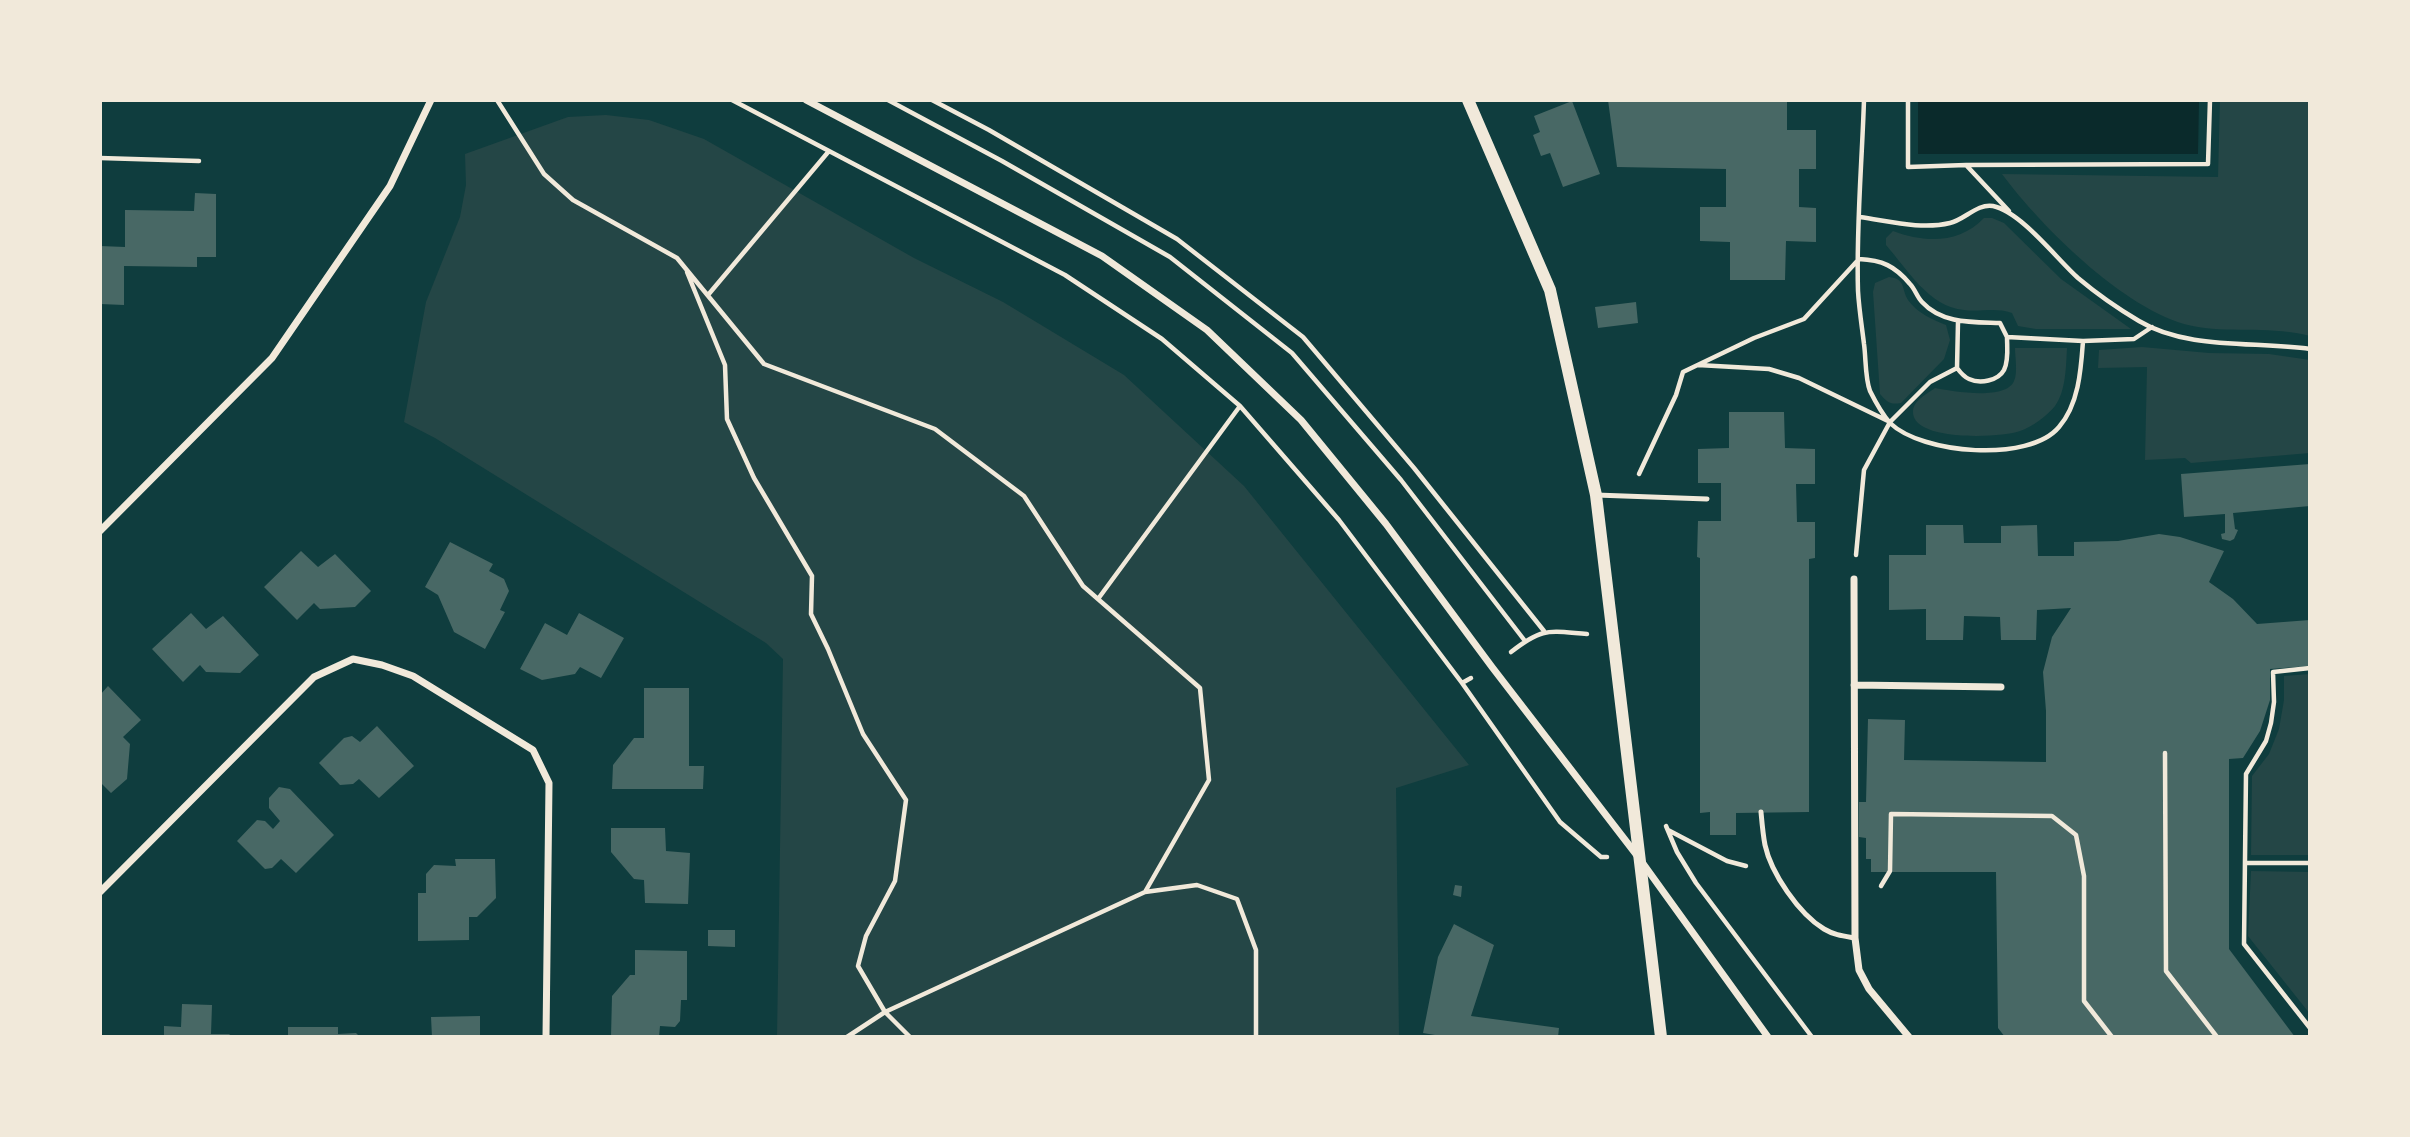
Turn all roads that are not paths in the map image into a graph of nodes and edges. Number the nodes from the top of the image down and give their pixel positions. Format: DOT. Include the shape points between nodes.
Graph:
graph roads {
  1 [pos="431,100"];
  2 [pos="806,100"];
  3 [pos="1468,100"];
  4 [pos="1596,495"];
  5 [pos="1707,499"];
  6 [pos="100,531"];
  7 [pos="1854,579"];
  8 [pos="1854,685"];
  9 [pos="2001,687"];
  10 [pos="1761,812"];
  11 [pos="1639,858"];
  12 [pos="100,891"];
  13 [pos="1855,939"];
  14 [pos="546,1037"];
  15 [pos="1661,1037"];
  16 [pos="1768,1037"];
  17 [pos="1909,1037"];
  1 -- 6 [label="street" via="390,186 272,358"];
  2 -- 11 [label="street" via="1102,256 1207,330 1301,419"];
  3 -- 4 [label="street" via="1550,290"];
  4 -- 5 [label="lane"];
  4 -- 11 [label="street"];
  7 -- 8 [label="street"];
  8 -- 9 [label="street"];
  8 -- 13 [label="street"];
  10 -- 13 [label="lane" via="1774,872 1797,904 1821,928"];
  11 -- 15 [label="street"];
  11 -- 16 [label="street"];
  12 -- 14 [label="street" via="314,677 353,659 382,665 413,676 533,750 549,783"];
  13 -- 17 [label="street" via="1859,970 1869,989"];
}
